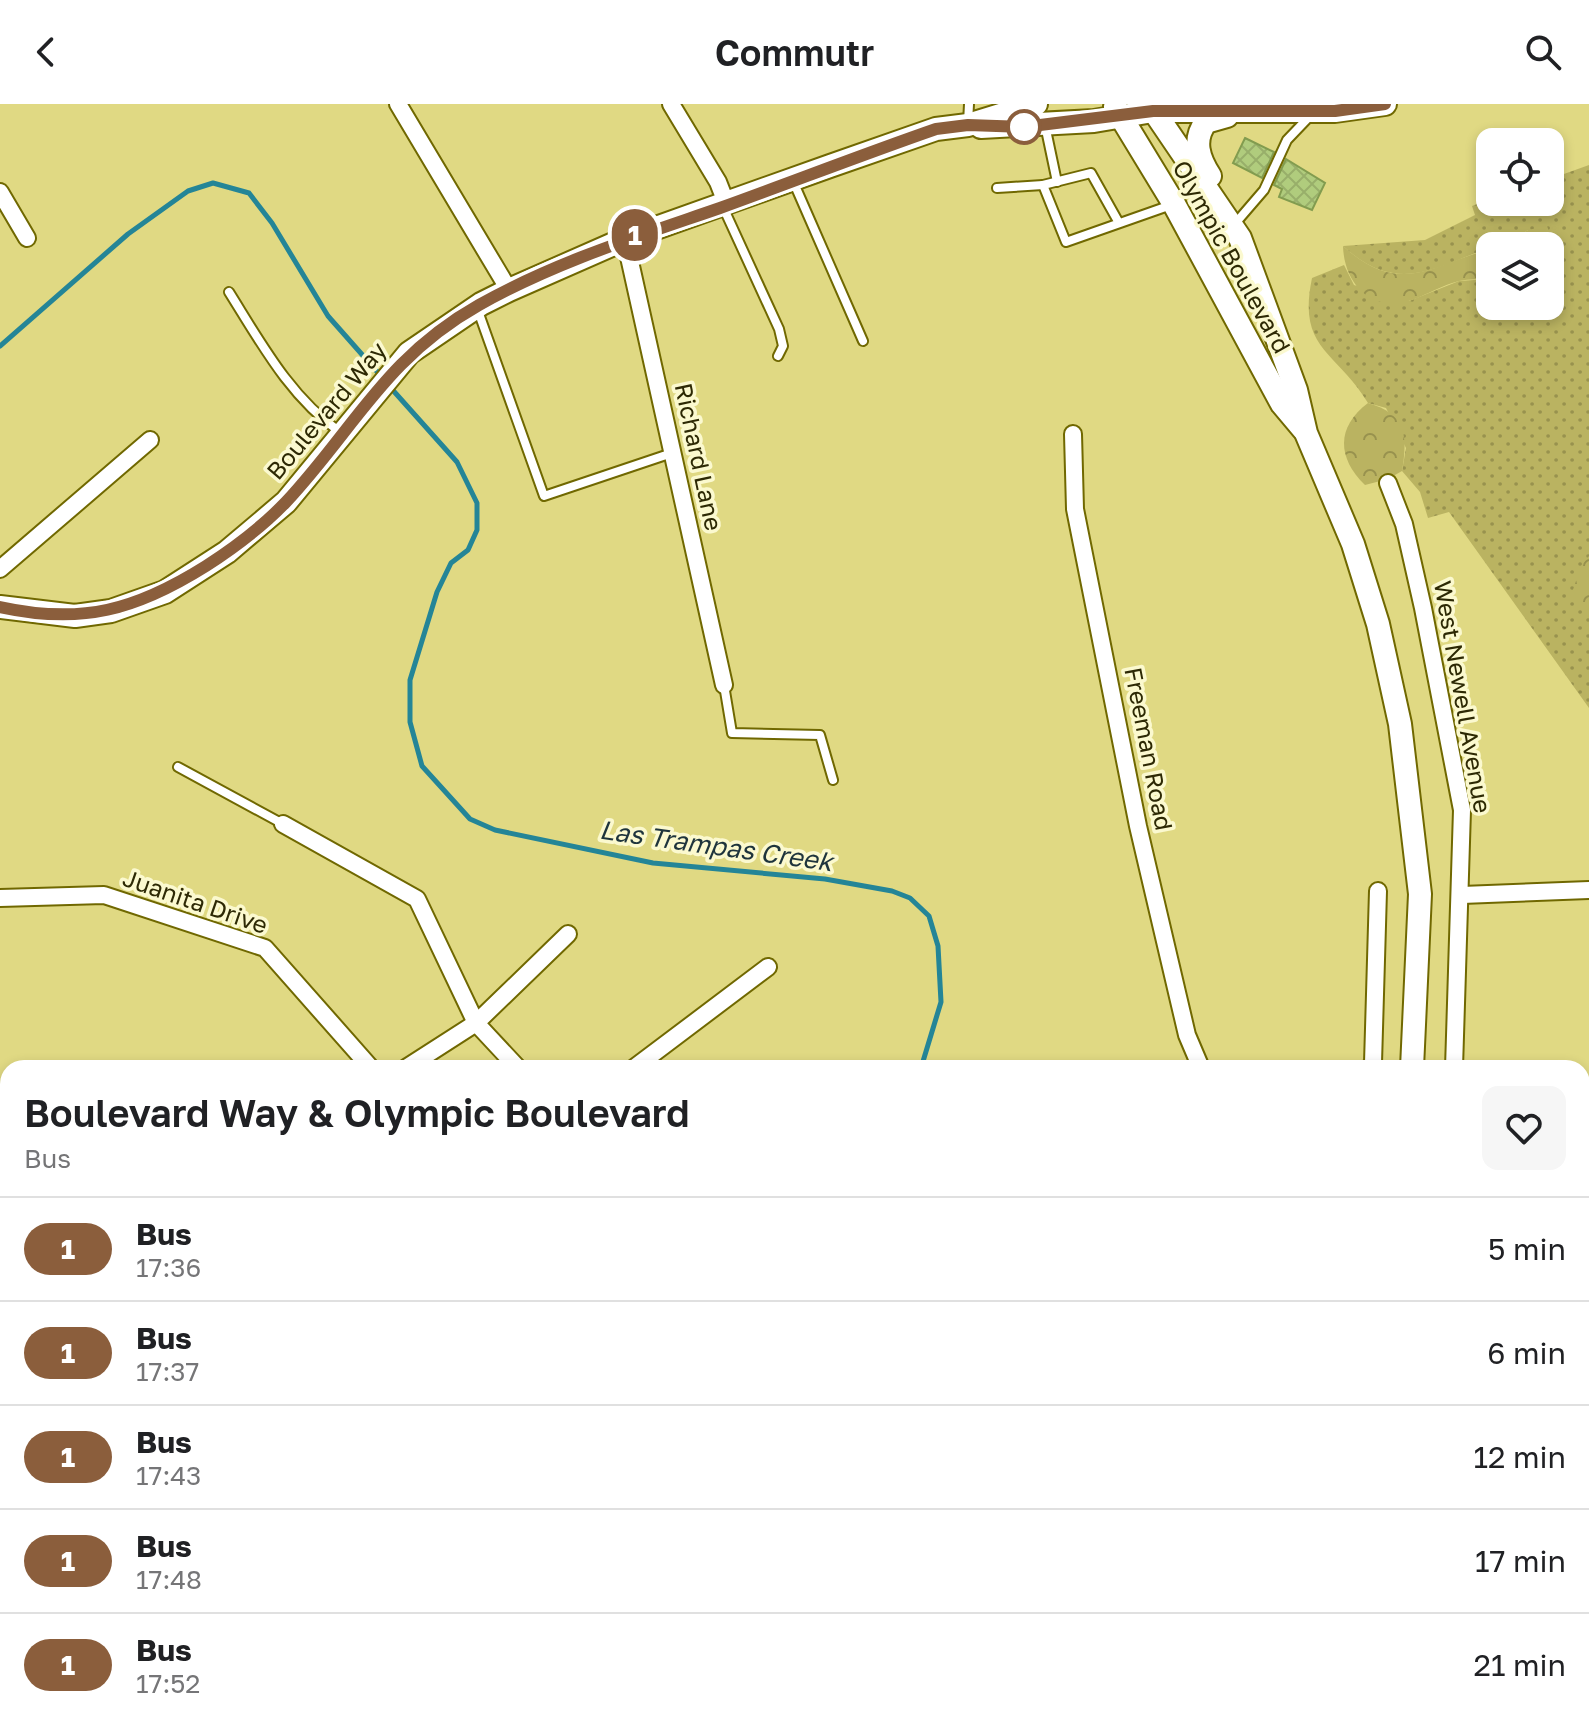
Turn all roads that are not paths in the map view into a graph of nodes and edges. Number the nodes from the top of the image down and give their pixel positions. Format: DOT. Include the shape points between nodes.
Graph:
graph roads {
  1 [pos="398,104"];
  2 [pos="671,104"];
  3 [pos="1385,104"];
  4 [pos="1151,108"];
  5 [pos="1319,108"];
  6 [pos="1116,110"];
  7 [pos="1236,113"];
  8 [pos="1040,114"];
  9 [pos="968,115"];
  10 [pos="793,180"];
  11 [pos="1057,182"];
  12 [pos="1043,185"];
  13 [pos="997,188"];
  14 [pos="0,192"];
  15 [pos="1174,204"];
  16 [pos="725,206"];
  17 [pos="1228,220"];
  18 [pos="1119,223"];
  19 [pos="27,238"];
  20 [pos="625,239"];
  21 [pos="509,290"];
  22 [pos="229,292"];
  23 [pos="476,306"];
  24 [pos="863,341"];
  25 [pos="778,356"];
  26 [pos="340,433"];
  27 [pos="1306,433"];
  28 [pos="1073,434"];
  29 [pos="150,440"];
  30 [pos="672,452"];
  31 [pos="1388,483"];
  32 [pos="0,569"];
  33 [pos="0,607"];
  34 [pos="724,685"];
  35 [pos="178,767"];
  36 [pos="833,780"];
  37 [pos="283,824"];
  38 [pos="1589,890"];
  39 [pos="1378,891"];
  40 [pos="1462,895"];
  41 [pos="0,898"];
  42 [pos="568,934"];
  43 [pos="768,967"];
  44 [pos="476,1023"];
  45 [pos="364,1060"];
  46 [pos="418,1060"];
  47 [pos="511,1060"];
  48 [pos="645,1060"];
  49 [pos="1198,1060"];
  50 [pos="1373,1060"];
  51 [pos="1412,1060"];
  52 [pos="1454,1060"];
  1 -- 21 [label="street"];
  2 -- 16 [label="street" via="718,182"];
  3 -- 5 [label="street, Boulevard Way"];
  4 -- 6 [label="street, Boulevard Way"];
  4 -- 7 [label="street, Boulevard Way"];
  4 -- 17 [label="street, Olympic Boulevard"];
  5 -- 7 [label="street, Boulevard Way"];
  5 -- 17 [label="lane" via="1287,140 1264,190"];
  6 -- 8 [label="street, Boulevard Way"];
  6 -- 15 [label="street, Olympic Boulevard"];
  7 -- 17 [label="street" via="1206,122 1198,136 1198,153 1224,199"];
  8 -- 9 [label="street, Boulevard Way"];
  8 -- 11 [label="lane"];
  9 -- 10 [label="street, Boulevard Way"];
  10 -- 16 [label="street, Boulevard Way"];
  10 -- 24 [label="lane"];
  11 -- 12 [label="lane"];
  11 -- 18 [label="lane" via="1091,173"];
  12 -- 13 [label="lane"];
  12 -- 18 [label="lane" via="1066,242"];
  14 -- 19 [label="street"];
  15 -- 18 [label="lane"];
  15 -- 27 [label="street, Olympic Boulevard" via="1282,404"];
  16 -- 20 [label="street, Boulevard Way"];
  16 -- 25 [label="lane" via="779,329 783,346"];
  17 -- 27 [label="street, Olympic Boulevard" via="1240,238 1296,390"];
  20 -- 21 [label="street, Boulevard Way"];
  20 -- 30 [label="street, Richard Lane"];
  21 -- 23 [label="street, Boulevard Way"];
  22 -- 26 [label="lane" via="274,364 312,412"];
  23 -- 26 [label="street, Boulevard Way" via="409,353"];
  23 -- 30 [label="lane" via="544,496"];
  26 -- 33 [label="street, Boulevard Way" via="268,519 165,592 111,611 75,616"];
  27 -- 51 [label="street, Olympic Boulevard" via="1353,544 1400,724 1420,894"];
  28 -- 49 [label="street, Freeman Road" via="1075,509 1138,826 1187,1035"];
  29 -- 32 [label="street"];
  30 -- 34 [label="street, Richard Lane"];
  31 -- 40 [label="street, West Newell Avenue" via="1404,524 1443,697 1462,810"];
  34 -- 36 [label="lane" via="732,733 820,735"];
  35 -- 37 [label="lane"];
  37 -- 44 [label="street" via="417,899"];
  38 -- 40 [label="street"];
  39 -- 50 [label="street"];
  40 -- 52 [label="street, West Newell Avenue"];
  41 -- 45 [label="street, Juanita Drive" via="104,895 265,948"];
  42 -- 44 [label="street"];
  43 -- 48 [label="street"];
  44 -- 46 [label="street"];
  44 -- 47 [label="street"];
}
